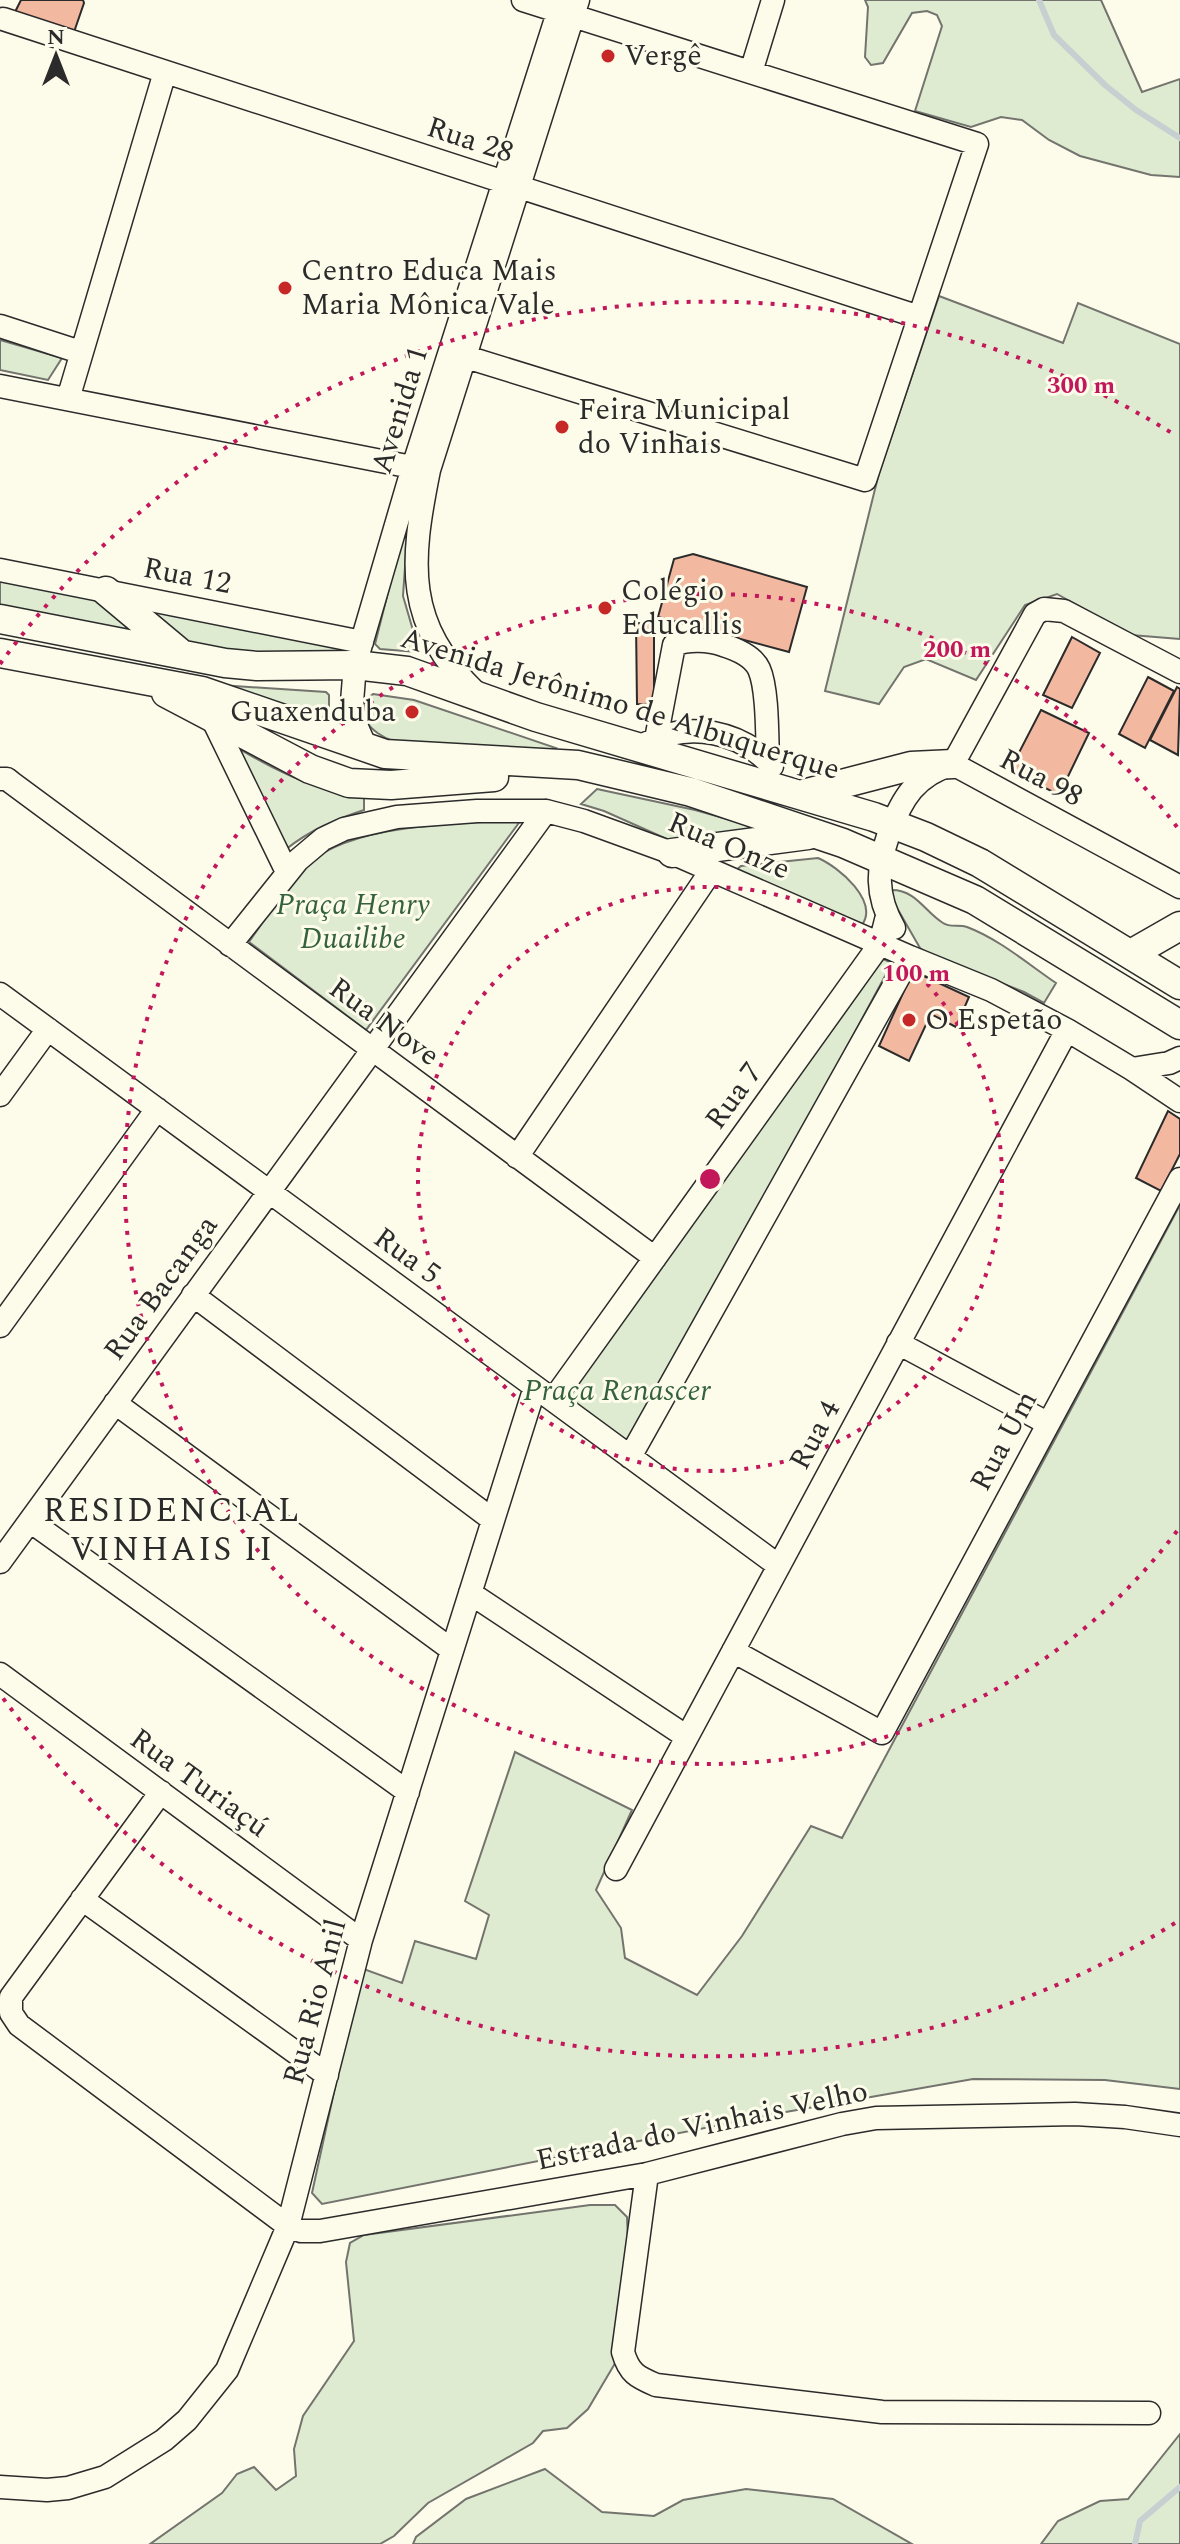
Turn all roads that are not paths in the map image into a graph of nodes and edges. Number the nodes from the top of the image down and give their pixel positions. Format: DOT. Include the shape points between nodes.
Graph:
graph roads {
  1 [pos="523,0"];
  2 [pos="773,0"];
  3 [pos="568,7"];
  4 [pos="4,16"];
  5 [pos="165,72"];
  6 [pos="751,72"];
  7 [pos="511,185"];
  8 [pos="919,317"];
  9 [pos="0,326"];
  10 [pos="80,352"];
  11 [pos="457,354"];
  12 [pos="0,386"];
  13 [pos="68,399"];
  14 [pos="421,469"];
  15 [pos="0,570"];
  16 [pos="106,591"];
  17 [pos="0,619"];
  18 [pos="0,653"];
  19 [pos="358,653"];
  20 [pos="182,655"];
  21 [pos="1180,672"];
  22 [pos="141,679"];
  23 [pos="481,698"];
  24 [pos="212,718"];
  25 [pos="648,743"];
  26 [pos="367,750"];
  27 [pos="768,762"];
  28 [pos="953,764"];
  29 [pos="0,779"];
  30 [pos="691,792"];
  31 [pos="795,792"];
  32 [pos="546,811"];
  33 [pos="893,823"];
  34 [pos="817,834"];
  35 [pos="672,853"];
  36 [pos="881,858"];
  37 [pos="711,871"];
  38 [pos="287,872"];
  39 [pos="1180,887"];
  40 [pos="887,916"];
  41 [pos="1180,926"];
  42 [pos="880,944"];
  43 [pos="230,945"];
  44 [pos="1131,954"];
  45 [pos="910,957"];
  46 [pos="1180,985"];
  47 [pos="0,994"];
  48 [pos="1180,1025"];
  49 [pos="48,1029"];
  50 [pos="1067,1030"];
  51 [pos="373,1051"];
  52 [pos="1180,1058"];
  53 [pos="1132,1069"];
  54 [pos="0,1095"];
  55 [pos="1180,1101"];
  56 [pos="157,1109"];
  57 [pos="517,1157"];
  58 [pos="1180,1179"];
  59 [pos="268,1191"];
  60 [pos="655,1258"];
  61 [pos="193,1295"];
  62 [pos="0,1326"];
  63 [pos="898,1343"];
  64 [pos="544,1393"];
  65 [pos="115,1403"];
  66 [pos="1047,1423"];
  67 [pos="630,1457"];
  68 [pos="493,1520"];
  69 [pos="30,1521"];
  70 [pos="0,1562"];
  71 [pos="779,1566"];
  72 [pos="470,1593"];
  73 [pos="452,1650"];
  74 [pos="733,1651"];
  75 [pos="0,1674"];
  76 [pos="687,1737"];
  77 [pos="161,1792"];
  78 [pos="408,1792"];
  79 [pos="616,1869"];
  80 [pos="82,1899"];
  81 [pos="361,1940"];
  82 [pos="327,2075"];
  83 [pos="1180,2125"];
  84 [pos="647,2174"];
  85 [pos="288,2226"];
  86 [pos="1149,2413"];
  87 [pos="0,2487"];
  1 -- 3 [label="street"];
  2 -- 6 [label="street"];
  3 -- 6 [label="street"];
  3 -- 7 [label="street, Avenida 1"];
  4 -- 5 [label="street, Rua 28"];
  5 -- 7 [label="street, Rua 28"];
  5 -- 10 [label="street"];
  6 -- 8 [label="street" via="977,144"];
  7 -- 8 [label="street, Rua 28"];
  7 -- 11 [label="street, Avenida 1"];
  8 -- 11 [label="street" via="865,480"];
  9 -- 10 [label="street"];
  10 -- 13 [label="street"];
  11 -- 14 [label="street, Avenida 1"];
  12 -- 13 [label="street"];
  13 -- 14 [label="street"];
  14 -- 19 [label="street, Avenida 1"];
  14 -- 23 [label="street, Avenida 1" via="420,608 435,646"];
  15 -- 16 [label="street, Rua 12"];
  16 -- 19 [label="street, Rua 12"];
  16 -- 20 [label="main road"];
  17 -- 20 [label="main road, Avenida Jerônimo de Albuquerque"];
  18 -- 22 [label="main road"];
  19 -- 20 [label="main road, Avenida Jerônimo de Albuquerque" via="257,666"];
  19 -- 23 [label="main road, Avenida Jerônimo de Albuquerque"];
  19 -- 26 [label="street, Avenida 1" via="352,702"];
  21 -- 28 [label="street" via="1064,611 1044,609 1035,614"];
  22 -- 24 [label="main road"];
  22 -- 26 [label="main road" via="202,691"];
  23 -- 25 [label="main road, Avenida Jerônimo de Albuquerque" via="536,717"];
  24 -- 30 [label="main road" via="310,769 349,783 545,777"];
  24 -- 38 [label="street"];
  25 -- 27 [label="street" via="689,731 716,734 740,742"];
  25 -- 27 [label="street" via="674,645 719,643 759,668"];
  25 -- 31 [label="main road, Avenida Jerônimo de Albuquerque"];
  26 -- 30 [label="main road" via="578,765"];
  27 -- 31 [label="street"];
  28 -- 31 [label="main road" via="911,766"];
  28 -- 33 [label="street, Rua 98" via="916,783"];
  28 -- 39 [label="street, Rua 98"];
  29 -- 43 [label="street, Rua Nove" via="7,779"];
  30 -- 34 [label="main road"];
  31 -- 33 [label="main road, Avenida Jerônimo de Albuquerque"];
  32 -- 35 [label="street, Rua Onze"];
  32 -- 38 [label="street, Rua Onze" via="368,821 323,839"];
  32 -- 51 [label="street, Rua Bacanga"];
  33 -- 36 [label="street, Rua 98"];
  33 -- 44 [label="main road, Avenida Jerônimo de Albuquerque" via="980,863"];
  34 -- 35 [label="main road"];
  34 -- 36 [label="main road"];
  35 -- 37 [label="street, Rua Onze"];
  36 -- 40 [label="street, Rua 98" via="879,891"];
  36 -- 48 [label="main road" via="1004,917"];
  37 -- 42 [label="street, Rua Onze"];
  37 -- 57 [label="street"];
  38 -- 43 [label="street, Rua Onze"];
  40 -- 42 [label="street"];
  40 -- 45 [label="street"];
  41 -- 44 [label="main road"];
  42 -- 45 [label="street, Rua Onze"];
  42 -- 60 [label="street, Rua 7"];
  43 -- 51 [label="street, Rua Nove"];
  44 -- 46 [label="main road, Avenida Jerônimo de Albuquerque"];
  45 -- 50 [label="street, Rua Onze" via="991,990"];
  45 -- 67 [label="street"];
  47 -- 49 [label="street, Rua 5"];
  49 -- 54 [label="street"];
  49 -- 56 [label="street, Rua 5"];
  50 -- 53 [label="street, Rua Onze"];
  50 -- 63 [label="street, Rua 4"];
  51 -- 57 [label="street, Rua Nove"];
  51 -- 59 [label="street, Rua Bacanga"];
  52 -- 53 [label="street"];
  53 -- 55 [label="street, Rua Onze"];
  56 -- 59 [label="street, Rua 5"];
  56 -- 62 [label="street"];
  57 -- 60 [label="street, Rua Nove"];
  58 -- 66 [label="street, Rua Um"];
  59 -- 61 [label="street, Rua Bacanga"];
  59 -- 64 [label="street, Rua 5"];
  60 -- 64 [label="street, Rua 7"];
  61 -- 65 [label="street, Rua Bacanga"];
  61 -- 68 [label="street"];
  63 -- 66 [label="street"];
  63 -- 71 [label="street, Rua 4"];
  64 -- 67 [label="street, Rua 5"];
  64 -- 68 [label="street, Rua Rio Anil"];
  65 -- 69 [label="street, Rua Bacanga"];
  65 -- 73 [label="street"];
  66 -- 74 [label="street, Rua Um" via="882,1733"];
  67 -- 71 [label="street, Rua 5"];
  68 -- 72 [label="street, Rua Rio Anil"];
  69 -- 70 [label="street, Rua Bacanga"];
  69 -- 78 [label="street"];
  71 -- 74 [label="street, Rua 4"];
  72 -- 73 [label="street, Rua Rio Anil"];
  72 -- 76 [label="street"];
  73 -- 78 [label="street, Rua Rio Anil"];
  74 -- 76 [label="street, Rua 4"];
  75 -- 77 [label="street, Rua Turiaçú"];
  76 -- 79 [label="street, Rua 4"];
  77 -- 80 [label="street"];
  77 -- 81 [label="street, Rua Turiaçú"];
  78 -- 81 [label="street, Rua Rio Anil"];
  80 -- 82 [label="street"];
  80 -- 85 [label="street" via="11,1997 11,2013 19,2025"];
  81 -- 82 [label="street, Rua Rio Anil"];
  82 -- 85 [label="street, Rua Rio Anil"];
  83 -- 84 [label="street, Estrada do Vinhais Velho" via="1100,2115 876,2118"];
  84 -- 85 [label="street, Estrada do Vinhais Velho" via="320,2231"];
  84 -- 86 [label="street" via="623,2344 628,2367 636,2376 656,2385 882,2412"];
  85 -- 87 [label="street, Rua Rio Anil" via="227,2370 187,2420 122,2469 89,2483 47,2490"];
}
